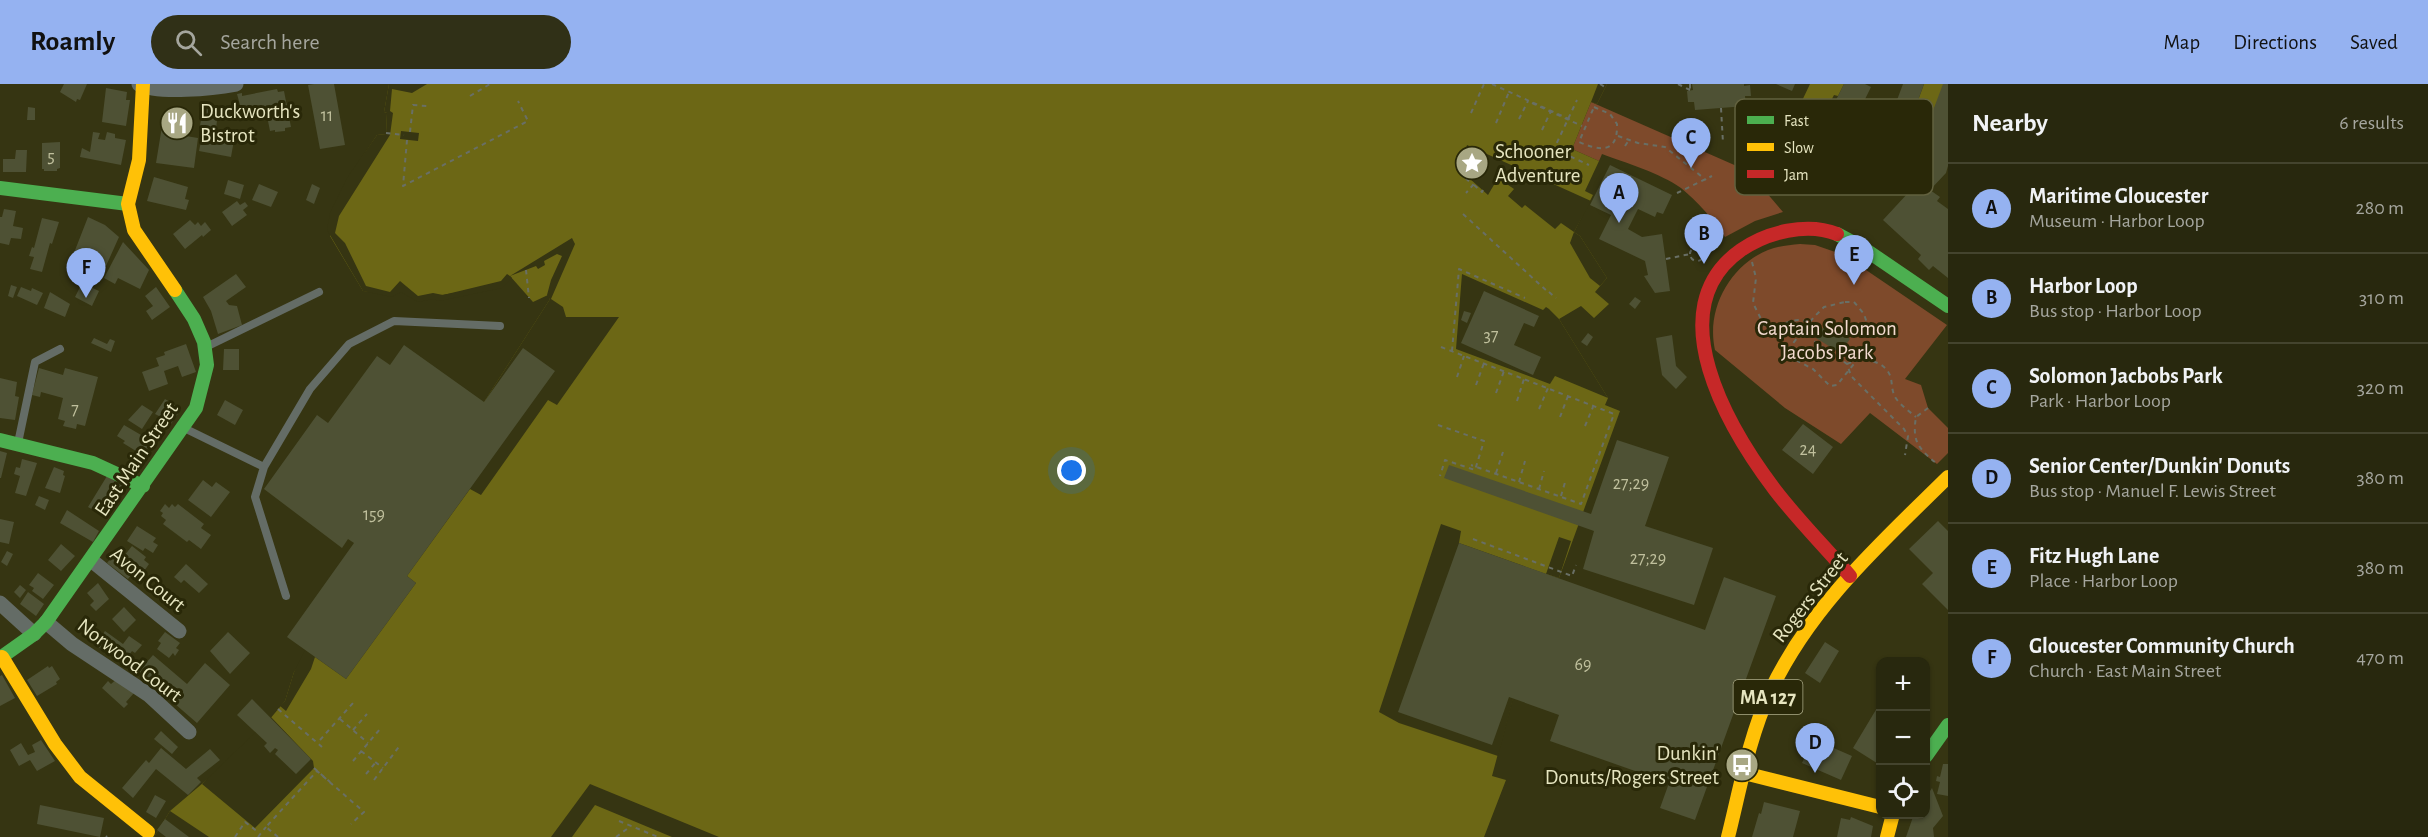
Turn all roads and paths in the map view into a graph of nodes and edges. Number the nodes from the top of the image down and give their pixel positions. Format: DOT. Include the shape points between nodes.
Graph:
graph roads {
  1 [pos="236,84"];
  2 [pos="479,84"];
  3 [pos="490,84"];
  4 [pos="1484,84"];
  5 [pos="1492,84"];
  6 [pos="1599,84"];
  7 [pos="1678,84"];
  8 [pos="1690,84"];
  9 [pos="142,85"];
  10 [pos="1605,87"];
  11 [pos="482,89"];
  12 [pos="1509,92"];
  13 [pos="470,96"];
  14 [pos="1577,100"];
  15 [pos="518,101"];
  16 [pos="1528,101"];
  17 [pos="1532,103"];
  18 [pos="427,106"];
  19 [pos="1721,108"];
  20 [pos="1551,111"];
  21 [pos="1471,113"];
  22 [pos="1519,119"];
  23 [pos="1569,119"];
  24 [pos="1496,123"];
  25 [pos="1586,128"];
  26 [pos="1542,130"];
  27 [pos="410,132"];
  28 [pos="386,133"];
  29 [pos="404,135"];
  30 [pos="1616,135"];
  31 [pos="408,140"];
  32 [pos="1629,140"];
  33 [pos="1724,143"];
  34 [pos="1626,146"];
  35 [pos="1583,162"];
  36 [pos="1589,165"];
  37 [pos="1596,168"];
  38 [pos="1459,172"];
  39 [pos="1712,176"];
  40 [pos="1465,178"];
  41 [pos="1706,180"];
  42 [pos="0,188"];
  43 [pos="1483,190"];
  44 [pos="1466,193"];
  45 [pos="1677,193"];
  46 [pos="128,204"];
  47 [pos="1463,214"];
  48 [pos="1714,252"];
  49 [pos="1690,254"];
  50 [pos="1704,254"];
  51 [pos="1666,259"];
  52 [pos="1752,260"];
  53 [pos="526,270"];
  54 [pos="1539,284"];
  55 [pos="319,292"];
  56 [pos="1549,293"];
  57 [pos="529,298"];
  58 [pos="1525,298"];
  59 [pos="1556,298"];
  60 [pos="1948,306"];
  61 [pos="1810,322"];
  62 [pos="500,326"];
  63 [pos="1441,347"];
  64 [pos="205,348"];
  65 [pos="60,349"];
  66 [pos="1452,351"];
  67 [pos="1464,356"];
  68 [pos="1857,360"];
  69 [pos="1484,363"];
  70 [pos="1847,364"];
  71 [pos="1504,371"];
  72 [pos="1848,371"];
  73 [pos="1457,377"];
  74 [pos="1524,379"];
  75 [pos="1476,385"];
  76 [pos="1548,388"];
  77 [pos="1496,393"];
  78 [pos="1568,396"];
  79 [pos="1517,401"];
  80 [pos="1593,405"];
  81 [pos="1928,408"];
  82 [pos="1539,409"];
  83 [pos="1560,417"];
  84 [pos="1916,417"];
  85 [pos="1438,424"];
  86 [pos="1585,426"];
  87 [pos="183,428"];
  88 [pos="0,440"];
  89 [pos="18,444"];
  90 [pos="1503,452"];
  91 [pos="1905,455"];
  92 [pos="1525,462"];
  93 [pos="1937,464"];
  94 [pos="1471,465"];
  95 [pos="1476,466"];
  96 [pos="264,467"];
  97 [pos="1544,471"];
  98 [pos="1496,473"];
  99 [pos="1440,476"];
  100 [pos="1948,477"];
  101 [pos="1566,479"];
  102 [pos="1519,482"];
  103 [pos="143,486"];
  104 [pos="1539,489"];
  105 [pos="1561,496"];
  106 [pos="1473,539"];
  107 [pos="91,561"];
  108 [pos="1576,565"];
  109 [pos="1850,576"];
  110 [pos="286,596"];
  111 [pos="0,603"];
  112 [pos="46,622"];
  113 [pos="179,631"];
  114 [pos="34,634"];
  115 [pos="1,658"];
  116 [pos="353,703"];
  117 [pos="278,708"];
  118 [pos="367,714"];
  119 [pos="340,718"];
  120 [pos="332,727"];
  121 [pos="380,729"];
  122 [pos="353,730"];
  123 [pos="189,732"];
  124 [pos="1946,732"];
  125 [pos="320,740"];
  126 [pos="318,744"];
  127 [pos="368,744"];
  128 [pos="401,744"];
  129 [pos="322,747"];
  130 [pos="361,751"];
  131 [pos="1930,751"];
  132 [pos="353,761"];
  133 [pos="376,762"];
  134 [pos="314,768"];
  135 [pos="383,768"];
  136 [pos="1744,773"];
  137 [pos="366,774"];
  138 [pos="374,780"];
  139 [pos="330,782"];
  140 [pos="1876,806"];
  141 [pos="1892,819"];
  142 [pos="619,820"];
  143 [pos="351,824"];
  144 [pos="631,826"];
  145 [pos="266,827"];
  146 [pos="148,832"];
  147 [pos="258,832"];
  148 [pos="236,836"];
  149 [pos="241,837"];
  150 [pos="258,837"];
  151 [pos="278,837"];
  152 [pos="616,837"];
  153 [pos="658,837"];
  154 [pos="1728,837"];
  155 [pos="1887,837"];
  1 -- 9 [label="street" via="176,89"];
  2 -- 11 [label="path"];
  3 -- 11 [label="path"];
  4 -- 21 [label="path"];
  5 -- 12 [label="path"];
  6 -- 10 [label="path"];
  7 -- 8 [label="path" via="1690,90"];
  9 -- 46 [label="street, East Main Street" via="139,160"];
  11 -- 13 [label="path"];
  12 -- 16 [label="path"];
  12 -- 24 [label="path"];
  14 -- 23 [label="path"];
  15 -- 31 [label="path" via="528,120 403,186"];
  16 -- 17 [label="path"];
  16 -- 22 [label="path"];
  17 -- 20 [label="path"];
  17 -- 25 [label="path, bridge"];
  18 -- 27 [label="path" via="413,105"];
  19 -- 33 [label="path"];
  20 -- 23 [label="path"];
  20 -- 26 [label="path"];
  23 -- 35 [label="path" via="1553,150"];
  25 -- 30 [label="path" via="1580,142 1597,149 1610,146"];
  25 -- 30 [label="path" via="1594,107 1613,117"];
  28 -- 29 [label="path"];
  30 -- 32 [label="path"];
  32 -- 34 [label="path"];
  32 -- 41 [label="path" via="1665,147"];
  35 -- 36 [label="path"];
  35 -- 37 [label="path"];
  38 -- 40 [label="path"];
  39 -- 41 [label="path"];
  40 -- 43 [label="path"];
  40 -- 44 [label="path" via="1473,185"];
  41 -- 45 [label="path"];
  42 -- 46 [label="street"];
  46 -- 64 [label="street, East Main Street" via="134,230 194,318"];
  47 -- 54 [label="path"];
  48 -- 50 [label="path"];
  49 -- 50 [label="path" via="1696,248"];
  49 -- 50 [label="path" via="1697,261"];
  49 -- 51 [label="path"];
  52 -- 61 [label="path" via="1756,278 1753,303 1765,327 1794,319"];
  53 -- 57 [label="path"];
  54 -- 56 [label="path"];
  54 -- 59 [label="path"];
  55 -- 64 [label="lane"];
  58 -- 66 [label="path" via="1459,269"];
  60 -- 109 [label="street" via="1833,231 1785,231 1758,239 1740,250 1710,285 1701,323 1702,339 1705,358 1727,410 1774,489"];
  61 -- 68 [label="path" via="1824,307 1854,302 1864,314 1871,336"];
  61 -- 70 [label="path" via="1814,341"];
  61 -- 72 [label="path" via="1790,347 1790,357 1813,369 1830,386 1837,385"];
  62 -- 96 [label="lane" via="394,321 349,344 310,389"];
  63 -- 66 [label="path"];
  64 -- 87 [label="street, East Main Street" via="207,365 196,408"];
  65 -- 89 [label="lane" via="34,362"];
  66 -- 67 [label="path"];
  67 -- 69 [label="path"];
  67 -- 73 [label="path"];
  68 -- 70 [label="path"];
  68 -- 72 [label="path"];
  68 -- 84 [label="path" via="1869,360 1885,368 1895,397"];
  69 -- 71 [label="path"];
  69 -- 75 [label="path"];
  70 -- 72 [label="path"];
  71 -- 74 [label="path"];
  71 -- 77 [label="path"];
  72 -- 91 [label="path" via="1904,429 1908,436"];
  74 -- 76 [label="path"];
  74 -- 79 [label="path"];
  76 -- 78 [label="path"];
  76 -- 82 [label="path"];
  78 -- 80 [label="path"];
  78 -- 83 [label="path"];
  80 -- 86 [label="path"];
  80 -- 105 [label="path" via="1616,415 1581,504"];
  81 -- 84 [label="path"];
  84 -- 93 [label="path" via="1914,429 1919,449"];
  85 -- 95 [label="path" via="1484,441"];
  87 -- 96 [label="lane"];
  87 -- 103 [label="street, East Main Street"];
  88 -- 89 [label="street"];
  89 -- 103 [label="street" via="93,463"];
  90 -- 98 [label="path"];
  92 -- 102 [label="path"];
  94 -- 95 [label="path"];
  95 -- 98 [label="path"];
  95 -- 99 [label="path" via="1475,470 1445,459"];
  96 -- 110 [label="lane" via="255,497"];
  97 -- 104 [label="path"];
  98 -- 102 [label="path"];
  100 -- 109 [label="street, Rogers Street / MA 127"];
  101 -- 105 [label="path"];
  102 -- 104 [label="path"];
  103 -- 107 [label="street, East Main Street"];
  104 -- 105 [label="path"];
  106 -- 108 [label="path" via="1572,576"];
  107 -- 112 [label="street, East Main Street"];
  107 -- 113 [label="street, Avon Court"];
  109 -- 136 [label="street, Rogers Street / MA 127" via="1809,626 1770,691"];
  111 -- 114 [label="street"];
  112 -- 114 [label="street, East Main Street"];
  112 -- 123 [label="street, Norwood Court" via="149,695"];
  114 -- 115 [label="street, East Main Street"];
  115 -- 146 [label="street" via="80,777"];
  116 -- 119 [label="path"];
  117 -- 126 [label="path"];
  118 -- 122 [label="path"];
  119 -- 120 [label="path"];
  119 -- 122 [label="path"];
  120 -- 125 [label="path"];
  120 -- 126 [label="path"];
  121 -- 127 [label="path"];
  122 -- 127 [label="path"];
  124 -- 131 [label="street"];
  126 -- 129 [label="path"];
  127 -- 130 [label="path"];
  128 -- 135 [label="path"];
  130 -- 132 [label="path"];
  130 -- 133 [label="path"];
  133 -- 135 [label="path"];
  133 -- 137 [label="path"];
  134 -- 139 [label="path, bridge"];
  135 -- 138 [label="path"];
  136 -- 140 [label="street"];
  136 -- 154 [label="street, Rogers Street / MA 127"];
  139 -- 143 [label="path" via="364,812"];
  139 -- 145 [label="path" via="317,771"];
  141 -- 155 [label="street"];
  142 -- 144 [label="path"];
  144 -- 152 [label="path"];
  144 -- 153 [label="path"];
  145 -- 150 [label="path"];
  145 -- 151 [label="path"];
  147 -- 148 [label="path" via="245,822"];
  148 -- 149 [label="path"];
}
